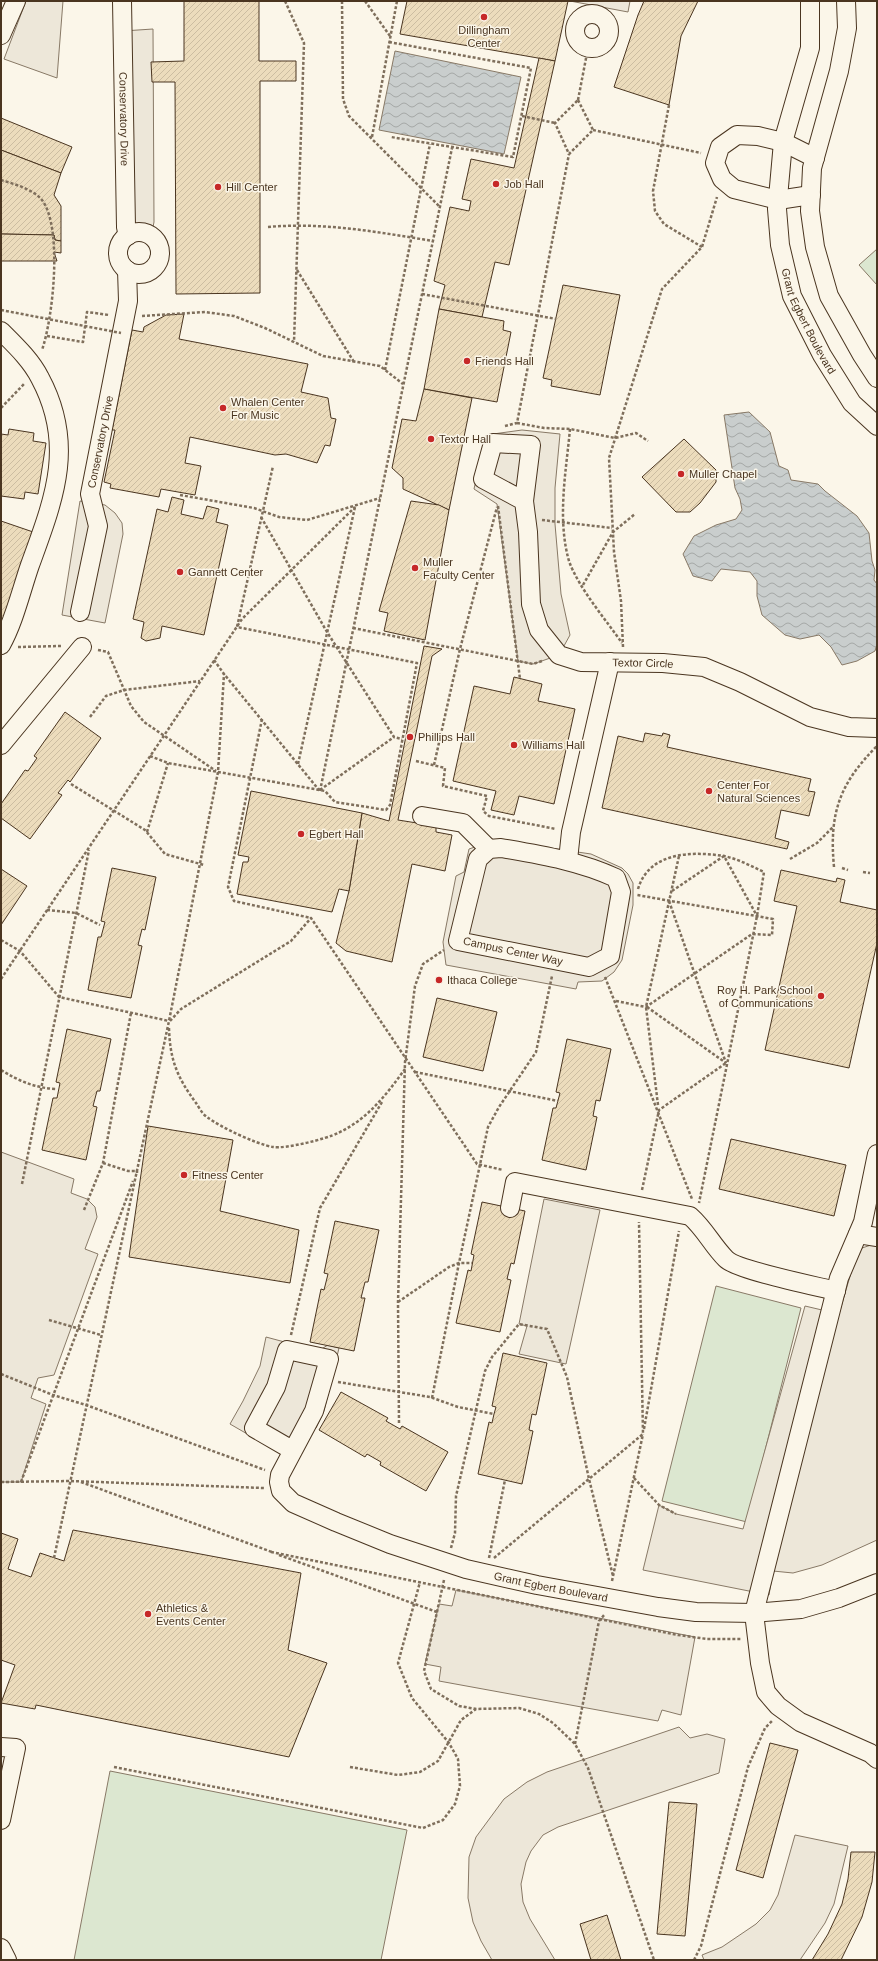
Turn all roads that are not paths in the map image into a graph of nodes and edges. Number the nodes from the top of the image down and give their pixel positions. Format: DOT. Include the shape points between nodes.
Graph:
graph roads {
  1 [pos="16,1"];
  2 [pos="122,1"];
  3 [pos="810,1"];
  4 [pos="846,1"];
  5 [pos="597,8"];
  6 [pos="1,36"];
  7 [pos="783,142"];
  8 [pos="815,158"];
  9 [pos="811,195"];
  10 [pos="778,200"];
  11 [pos="128,236"];
  12 [pos="127,270"];
  13 [pos="1,331"];
  14 [pos="877,378"];
  15 [pos="877,426"];
  16 [pos="525,509"];
  17 [pos="80,612"];
  18 [pos="8,646"];
  19 [pos="82,647"];
  20 [pos="617,662"];
  21 [pos="877,728"];
  22 [pos="1,745"];
  23 [pos="422,816"];
  24 [pos="489,849"];
  25 [pos="568,860"];
  26 [pos="877,1154"];
  27 [pos="510,1208"];
  28 [pos="858,1234"];
  29 [pos="877,1237"];
  30 [pos="836,1291"];
  31 [pos="292,1450"];
  32 [pos="877,1583"];
  33 [pos="754,1613"];
  34 [pos="1,1747"];
  35 [pos="877,1758"];
  36 [pos="1,1820"];
  37 [pos="1,1948"];
  38 [pos="7,1960"];
  1 -- 6 [label="street"];
  2 -- 11 [label="street, Conservatory Drive"];
  3 -- 7 [label="street, Grant Egbert Boulevard" via="810,48"];
  4 -- 8 [label="street" via="847,28 839,71"];
  5 -- 5 [label="street" via="576,24 578,41 588,48 603,44 608,35 608,24"];
  7 -- 8 [label="street"];
  7 -- 10 [label="street, Grant Egbert Boulevard"];
  7 -- 10 [label="street" via="758,136 736,135 720,147 715,163 722,179 734,189"];
  8 -- 9 [label="street"];
  9 -- 10 [label="street"];
  9 -- 14 [label="street" via="810,211 815,247 829,296"];
  10 -- 15 [label="street, Grant Egbert Boulevard" via="780,245 792,296 822,355 852,402"];
  11 -- 12 [label="street" via="122,241 119,249 121,264"];
  11 -- 12 [label="street" via="144,233 157,242 160,250 156,266 150,271 138,274"];
  12 -- 17 [label="street, Conservatory Drive" via="128,301 90,494 98,526"];
  13 -- 18 [label="street" via="20,350 40,377 53,409 60,437 58,473 49,514"];
  16 -- 20 [label="street, Textor Circle" via="531,604 539,630 560,654 581,662"];
  19 -- 22 [label="street"];
  20 -- 21 [label="street, Textor Circle" via="704,667 810,717 849,727"];
  20 -- 25 [label="street" via="571,832"];
  23 -- 24 [label="street" via="463,823"];
  24 -- 25 [label="street" via="501,848"];
  24 -- 25 [label="street, Campus Center Way" via="478,859 458,941 589,966 610,956 621,892 616,878"];
  26 -- 28 [label="street" via="863,1222"];
  27 -- 30 [label="street" via="515,1182 691,1216 702,1226 727,1260 752,1270"];
  28 -- 29 [label="street"];
  28 -- 30 [label="street"];
  30 -- 33 [label="street"];
  31 -- 31 [label="street" via="254,1428 276,1387 287,1350 329,1359 314,1411"];
  31 -- 33 [label="street, Grant Egbert Boulevard" via="280,1481 284,1496 293,1503 390,1544 448,1563 537,1585 696,1612"];
  32 -- 33 [label="street, Grant Egbert Boulevard" via="801,1609"];
  33 -- 35 [label="street" via="766,1692 782,1709 800,1722"];
  34 -- 36 [label="street" via="16,1748"];
  37 -- 38 [label="street"];
}
